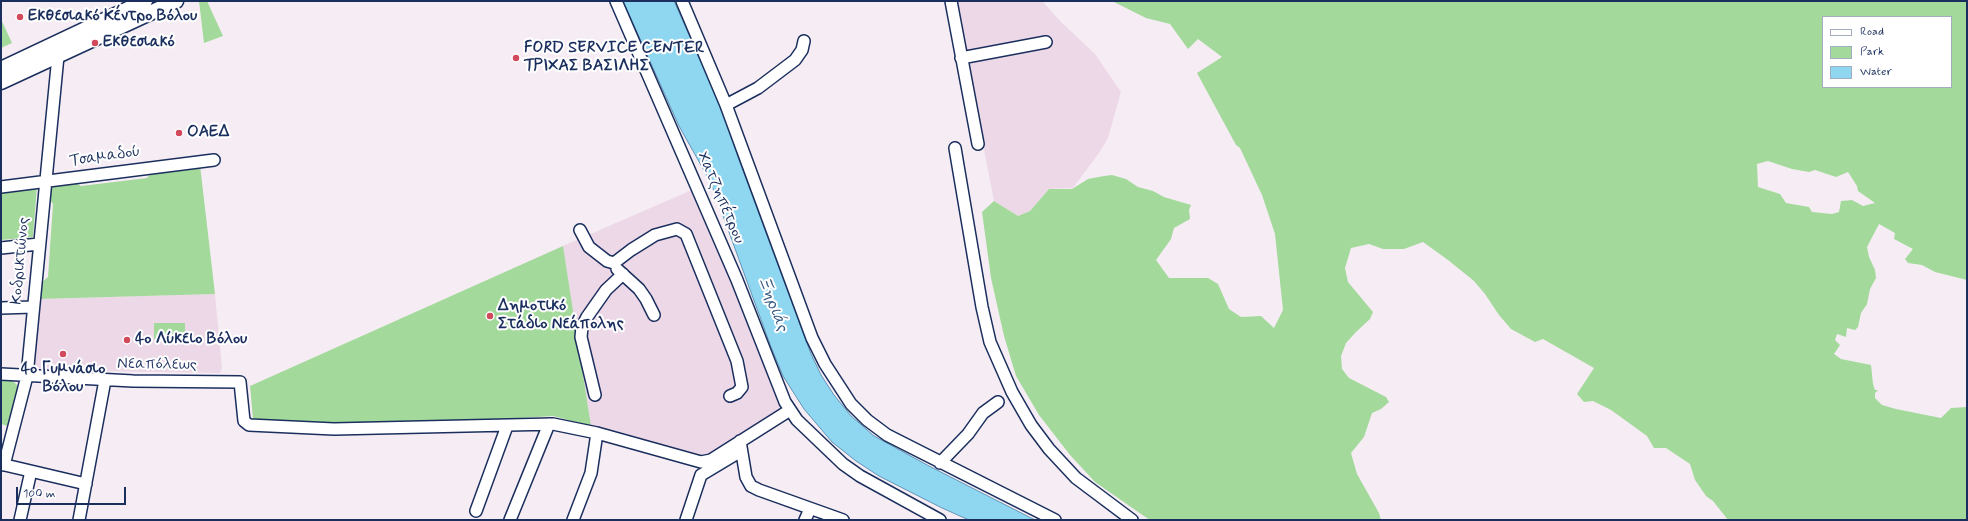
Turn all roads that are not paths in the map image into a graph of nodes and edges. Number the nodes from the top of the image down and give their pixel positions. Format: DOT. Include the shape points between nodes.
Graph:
graph roads {
  1 [pos="145,1"];
  2 [pos="176,1"];
  3 [pos="616,1"];
  4 [pos="682,1"];
  5 [pos="951,1"];
  6 [pos="804,41"];
  7 [pos="1046,42"];
  8 [pos="58,56"];
  9 [pos="960,58"];
  10 [pos="1,69"];
  11 [pos="1,82"];
  12 [pos="726,104"];
  13 [pos="978,144"];
  14 [pos="955,148"];
  15 [pos="214,160"];
  16 [pos="46,182"];
  17 [pos="1,187"];
  18 [pos="580,230"];
  19 [pos="39,244"];
  20 [pos="1,248"];
  21 [pos="611,262"];
  22 [pos="623,274"];
  23 [pos="33,307"];
  24 [pos="1,308"];
  25 [pos="654,315"];
  26 [pos="1,374"];
  27 [pos="27,376"];
  28 [pos="105,380"];
  29 [pos="595,394"];
  30 [pos="730,396"];
  31 [pos="998,402"];
  32 [pos="790,410"];
  33 [pos="549,424"];
  34 [pos="507,426"];
  35 [pos="598,433"];
  36 [pos="740,446"];
  37 [pos="940,463"];
  38 [pos="3,465"];
  39 [pos="31,471"];
  40 [pos="86,484"];
  41 [pos="810,509"];
  42 [pos="476,511"];
  43 [pos="839,519"];
  44 [pos="20,520"];
  45 [pos="80,520"];
  46 [pos="510,520"];
  47 [pos="573,520"];
  48 [pos="686,520"];
  49 [pos="805,520"];
  50 [pos="940,520"];
  51 [pos="1055,520"];
  52 [pos="1132,520"];
  1 -- 10 [label="main road"];
  2 -- 8 [label="main road"];
  3 -- 32 [label="street, Χατζηπέτρου" via="737,280 779,391"];
  4 -- 12 [label="street"];
  5 -- 9 [label="street"];
  6 -- 12 [label="street" via="802,50 795,60 758,88"];
  7 -- 9 [label="street"];
  8 -- 11 [label="main road"];
  8 -- 16 [label="street, Κοδρικτώνος"];
  9 -- 13 [label="street"];
  12 -- 37 [label="street" via="809,331 825,364 851,404 867,420 887,435"];
  14 -- 52 [label="street" via="990,342 1012,392 1049,449 1076,478"];
  15 -- 16 [label="street, Τσαμαδού"];
  16 -- 17 [label="street, Τσαμαδού"];
  16 -- 19 [label="street, Κοδρικτώνος"];
  18 -- 21 [label="street" via="590,247"];
  19 -- 20 [label="street"];
  19 -- 23 [label="street, Κοδρικτώνος"];
  21 -- 22 [label="street"];
  21 -- 30 [label="street" via="617,262 655,235 677,229 686,234 737,361 742,387"];
  22 -- 25 [label="street" via="639,289"];
  22 -- 29 [label="street" via="606,290 582,327 581,337"];
  23 -- 24 [label="street"];
  23 -- 27 [label="street, Κοδρικτώνος"];
  26 -- 27 [label="street, Νεαπόλεως"];
  27 -- 28 [label="street, Νεαπόλεως"];
  27 -- 38 [label="street, Κοδρικτώνος"];
  28 -- 34 [label="street, Νεαπόλεως" via="240,382 244,421 249,425 334,429"];
  28 -- 40 [label="street"];
  31 -- 37 [label="street" via="983,413 968,434"];
  32 -- 36 [label="street"];
  32 -- 50 [label="street, Χατζηπέτρου" via="843,464"];
  33 -- 34 [label="street"];
  33 -- 35 [label="street"];
  33 -- 46 [label="street"];
  34 -- 42 [label="street"];
  35 -- 36 [label="street" via="701,462"];
  35 -- 47 [label="street" via="591,474"];
  36 -- 41 [label="street" via="746,477 752,486"];
  36 -- 48 [label="street" via="701,475"];
  37 -- 51 [label="street"];
  38 -- 39 [label="street"];
  39 -- 40 [label="street"];
  39 -- 44 [label="street"];
  40 -- 45 [label="street"];
  41 -- 43 [label="street"];
  41 -- 49 [label="street"];
}
